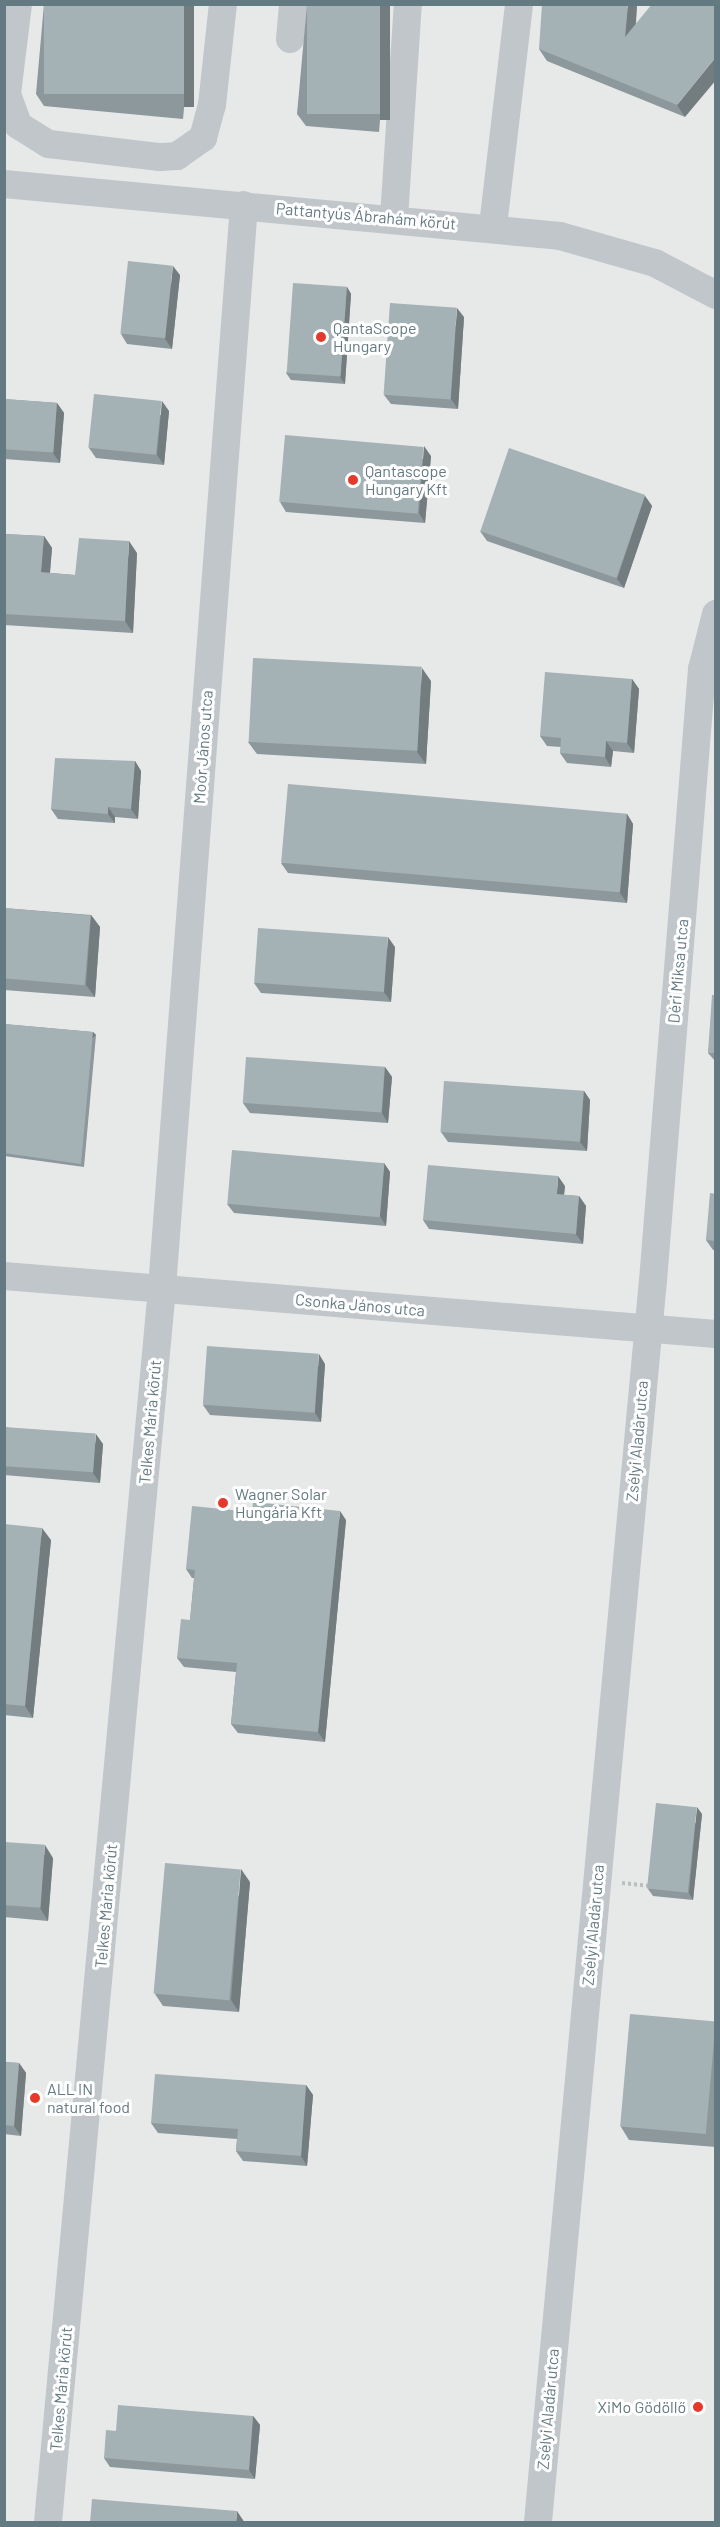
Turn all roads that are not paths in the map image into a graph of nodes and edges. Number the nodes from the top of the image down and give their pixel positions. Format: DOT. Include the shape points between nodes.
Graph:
graph roads {
  1 [pos="18,4"];
  2 [pos="223,4"];
  3 [pos="293,4"];
  4 [pos="408,4"];
  5 [pos="519,4"];
  6 [pos="290,39"];
  7 [pos="79,148"];
  8 [pos="4,184"];
  9 [pos="76,190"];
  10 [pos="244,205"];
  11 [pos="394,218"];
  12 [pos="493,226"];
  13 [pos="716,295"];
  14 [pos="716,615"];
  15 [pos="4,1276"];
  16 [pos="162,1288"];
  17 [pos="648,1328"];
  18 [pos="716,1334"];
  19 [pos="48,2523"];
  20 [pos="538,2523"];
  1 -- 7 [label="street" via="9,112 32,138"];
  2 -- 7 [label="street" via="212,105 203,138 177,156"];
  3 -- 6 [label="street"];
  4 -- 11 [label="street"];
  5 -- 12 [label="street"];
  7 -- 9 [label="street"];
  8 -- 9 [label="street, Pattantyús Ábrahám körút"];
  9 -- 10 [label="street, Pattantyús Ábrahám körút"];
  10 -- 11 [label="street, Pattantyús Ábrahám körút"];
  10 -- 16 [label="street, Moór János utca"];
  11 -- 12 [label="street, Pattantyús Ábrahám körút"];
  12 -- 13 [label="street, Pattantyús Ábrahám körút" via="605,246 655,263"];
  14 -- 17 [label="street, Déri Miksa utca" via="702,669"];
  15 -- 16 [label="street, Csonka János utca"];
  16 -- 17 [label="street, Csonka János utca"];
  16 -- 19 [label="street, Telkes Mária körút"];
  17 -- 18 [label="street, Csonka János utca"];
  17 -- 20 [label="street, Zsélyi Aladár utca"];
}
